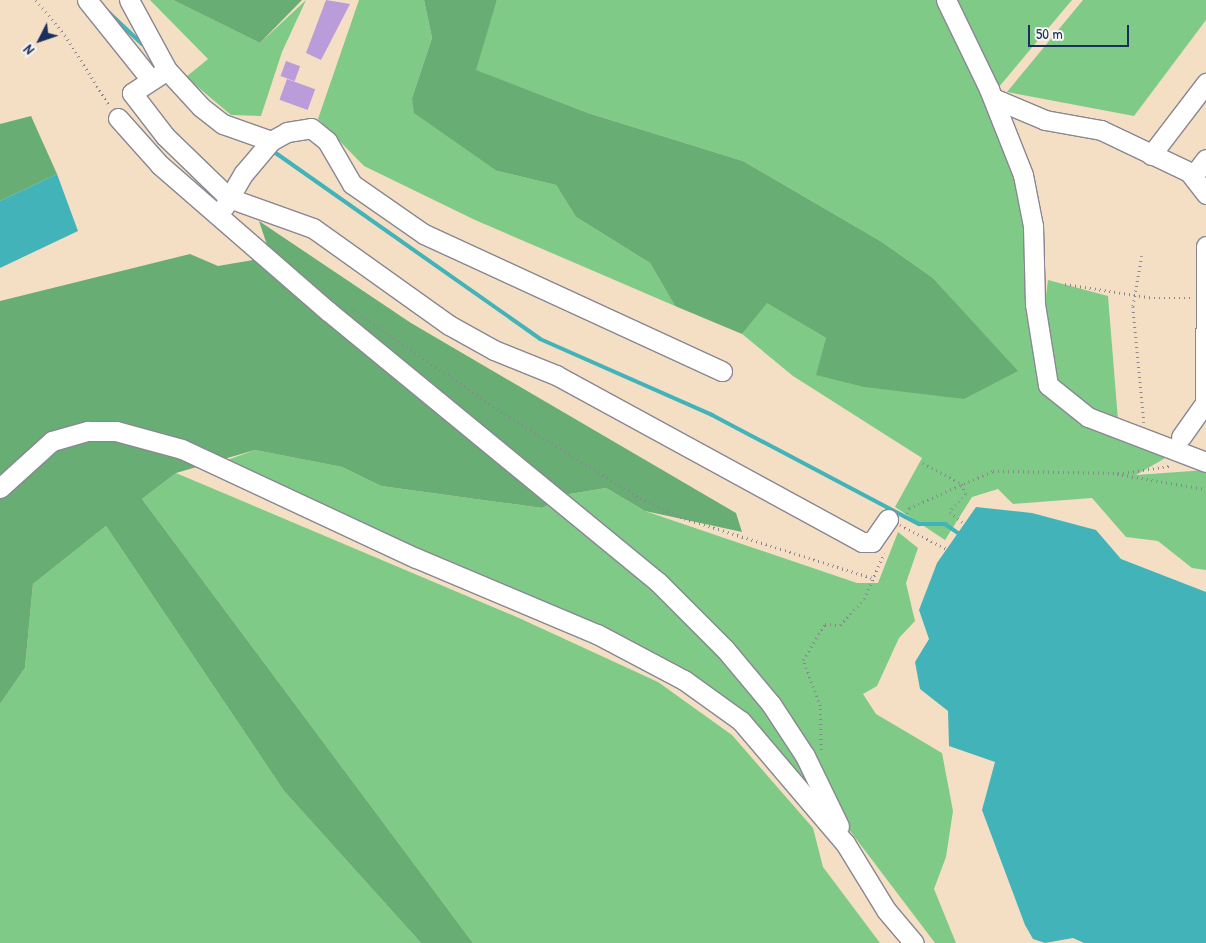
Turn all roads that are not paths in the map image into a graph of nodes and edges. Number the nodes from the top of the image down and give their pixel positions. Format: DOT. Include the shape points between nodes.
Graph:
graph roads {
  1 [pos="87,0"];
  2 [pos="129,0"];
  3 [pos="946,0"];
  4 [pos="159,75"];
  5 [pos="1206,83"];
  6 [pos="993,98"];
  7 [pos="118,118"];
  8 [pos="271,141"];
  9 [pos="1151,155"];
  10 [pos="1206,159"];
  11 [pos="1193,176"];
  12 [pos="1206,194"];
  13 [pos="229,198"];
  14 [pos="223,216"];
  15 [pos="1206,246"];
  16 [pos="722,371"];
  17 [pos="1178,445"];
  18 [pos="1200,460"];
  19 [pos="0,488"];
  20 [pos="897,521"];
  21 [pos="846,843"];
  22 [pos="914,943"];
  1 -- 4 [label="street"];
  2 -- 4 [label="street"];
  3 -- 6 [label="street"];
  4 -- 8 [label="street" via="223,124"];
  4 -- 13 [label="street" via="132,93 165,136"];
  5 -- 9 [label="street"];
  6 -- 9 [label="street" via="1045,120 1102,130"];
  6 -- 17 [label="street" via="1023,175 1033,226 1035,304 1048,385 1088,417"];
  7 -- 14 [label="street" via="160,165"];
  8 -- 13 [label="street"];
  8 -- 16 [label="street" via="287,132 315,130 352,184 424,234"];
  9 -- 11 [label="street"];
  10 -- 11 [label="street"];
  11 -- 12 [label="street"];
  13 -- 14 [label="street"];
  13 -- 20 [label="street" via="313,228 449,325 494,350 556,374 862,542 872,542"];
  14 -- 21 [label="street" via="328,311 563,500 658,582 725,649 772,704 805,756"];
  15 -- 17 [label="street" via="1202,301 1205,403"];
  17 -- 18 [label="street"];
  19 -- 21 [label="street" via="52,441 88,431 116,431 182,449 416,558 597,634 684,680 741,721"];
  21 -- 22 [label="street" via="886,910"];
}
